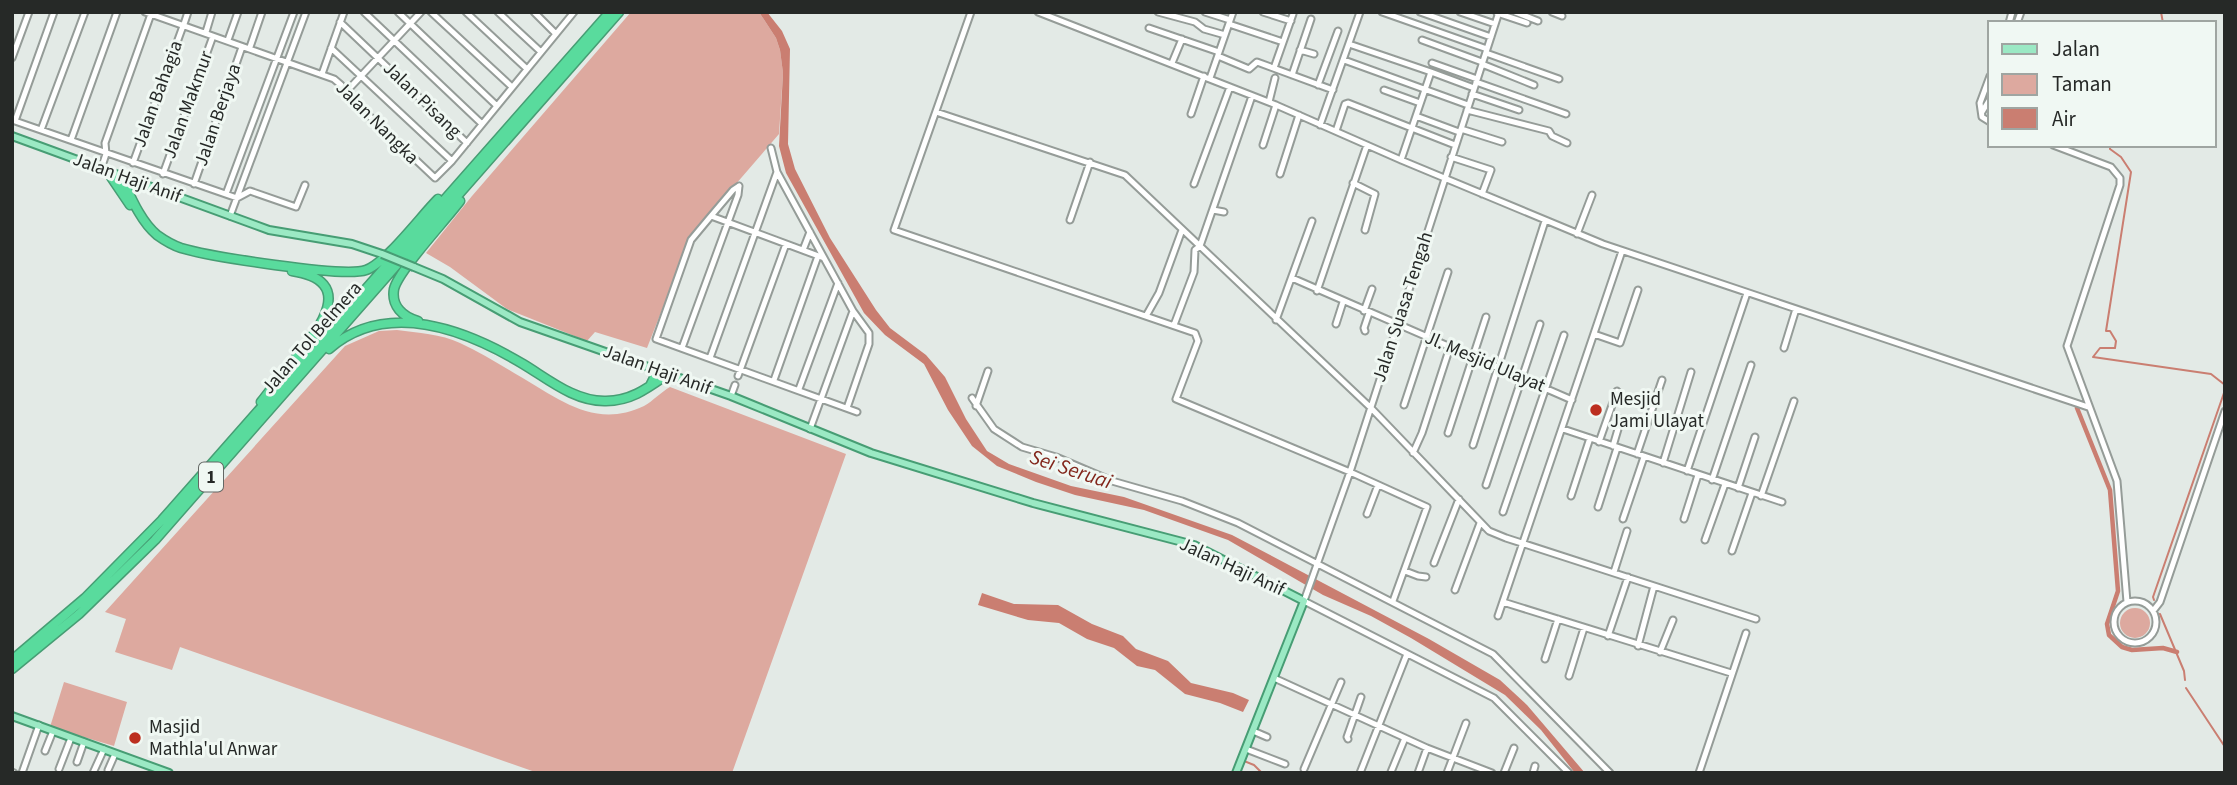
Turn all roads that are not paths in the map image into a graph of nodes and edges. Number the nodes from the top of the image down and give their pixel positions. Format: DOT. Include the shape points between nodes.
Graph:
graph roads {
  1 [pos="29,12"];
  2 [pos="54,12"];
  3 [pos="85,12"];
  4 [pos="117,12"];
  5 [pos="188,12"];
  6 [pos="212,12"];
  7 [pos="237,12"];
  8 [pos="262,12"];
  9 [pos="294,12"];
  10 [pos="306,12"];
  11 [pos="344,12"];
  12 [pos="364,12"];
  13 [pos="398,12"];
  14 [pos="421,12"];
  15 [pos="431,12"];
  16 [pos="466,12"];
  17 [pos="498,12"];
  18 [pos="534,12"];
  19 [pos="610,12"];
  20 [pos="619,12"];
  21 [pos="971,12"];
  22 [pos="1038,12"];
  23 [pos="1158,12"];
  24 [pos="1205,12"];
  25 [pos="1233,12"];
  26 [pos="1263,12"];
  27 [pos="1360,12"];
  28 [pos="1381,12"];
  29 [pos="1420,12"];
  30 [pos="1460,12"];
  31 [pos="1515,12"];
  32 [pos="1552,12"];
  33 [pos="148,13"];
  34 [pos="571,13"];
  35 [pos="1498,13"];
  36 [pos="162,14"];
  37 [pos="1167,14"];
  38 [pos="1293,14"];
  39 [pos="1562,16"];
  40 [pos="1311,19"];
  41 [pos="1291,21"];
  42 [pos="1538,21"];
  43 [pos="340,22"];
  44 [pos="1229,22"];
  45 [pos="410,23"];
  46 [pos="1527,23"];
  47 [pos="1495,24"];
  48 [pos="183,25"];
  49 [pos="1149,28"];
  50 [pos="1338,31"];
  51 [pos="205,32"];
  52 [pos="556,34"];
  53 [pos="1225,35"];
  54 [pos="213,36"];
  55 [pos="1491,37"];
  56 [pos="1182,39"];
  57 [pos="228,40"];
  58 [pos="1422,40"];
  59 [pos="394,41"];
  60 [pos="1283,42"];
  61 [pos="1349,44"];
  62 [pos="242,47"];
  63 [pos="250,47"];
  64 [pos="331,48"];
  65 [pos="1300,50"];
  66 [pos="1486,51"];
  67 [pos="541,52"];
  68 [pos="1218,54"];
  69 [pos="1314,54"];
  70 [pos="275,57"];
  71 [pos="12,58"];
  72 [pos="378,58"];
  73 [pos="1344,60"];
  74 [pos="287,62"];
  75 [pos="1432,63"];
  76 [pos="1482,63"];
  77 [pos="1172,64"];
  78 [pos="1274,68"];
  79 [pos="527,69"];
  80 [pos="1431,72"];
  81 [pos="322,74"];
  82 [pos="362,75"];
  83 [pos="1292,75"];
  84 [pos="1207,77"];
  85 [pos="1275,78"];
  86 [pos="1559,79"];
  87 [pos="1988,81"];
  88 [pos="1318,85"];
  89 [pos="1534,85"];
  90 [pos="1475,86"];
  91 [pos="1230,87"];
  92 [pos="512,88"];
  93 [pos="1425,89"];
  94 [pos="1333,90"];
  95 [pos="1384,90"];
  96 [pos="345,93"];
  97 [pos="1252,96"];
  98 [pos="1269,102"];
  99 [pos="1988,102"];
  100 [pos="1420,103"];
  101 [pos="1276,105"];
  102 [pos="497,106"];
  103 [pos="1468,107"];
  104 [pos="1519,110"];
  105 [pos="936,112"];
  106 [pos="1982,112"];
  107 [pos="1191,114"];
  108 [pos="1566,114"];
  109 [pos="1298,115"];
  110 [pos="1416,116"];
  111 [pos="516,118"];
  112 [pos="13,120"];
  113 [pos="1988,120"];
  114 [pos="482,124"];
  115 [pos="1320,125"];
  116 [pos="1413,128"];
  117 [pos="41,130"];
  118 [pos="1460,130"];
  119 [pos="1336,131"];
  120 [pos="12,136"];
  121 [pos="71,140"];
  122 [pos="1502,142"];
  123 [pos="105,143"];
  124 [pos="467,143"];
  125 [pos="1567,143"];
  126 [pos="1263,145"];
  127 [pos="1367,145"];
  128 [pos="1455,145"];
  129 [pos="2058,147"];
  130 [pos="771,148"];
  131 [pos="96,150"];
  132 [pos="106,153"];
  133 [pos="492,156"];
  134 [pos="1451,157"];
  135 [pos="1401,160"];
  136 [pos="452,161"];
  137 [pos="1090,162"];
  138 [pos="92,163"];
  139 [pos="133,163"];
  140 [pos="103,168"];
  141 [pos="777,172"];
  142 [pos="163,174"];
  143 [pos="1280,174"];
  144 [pos="121,176"];
  145 [pos="1445,178"];
  146 [pos="1353,183"];
  147 [pos="194,184"];
  148 [pos="1194,184"];
  149 [pos="305,185"];
  150 [pos="1483,193"];
  151 [pos="226,194"];
  152 [pos="1591,195"];
  153 [pos="237,198"];
  154 [pos="1213,210"];
  155 [pos="1224,212"];
  156 [pos="230,216"];
  157 [pos="711,216"];
  158 [pos="1070,220"];
  159 [pos="1312,221"];
  160 [pos="1545,221"];
  161 [pos="728,222"];
  162 [pos="1182,230"];
  163 [pos="1365,230"];
  164 [pos="755,232"];
  165 [pos="810,232"];
  166 [pos="1577,234"];
  167 [pos="786,244"];
  168 [pos="1200,246"];
  169 [pos="803,250"];
  170 [pos="1622,251"];
  171 [pos="821,257"];
  172 [pos="1448,272"];
  173 [pos="1292,278"];
  174 [pos="838,283"];
  175 [pos="1372,289"];
  176 [pos="1638,290"];
  177 [pos="1317,291"];
  178 [pos="1746,293"];
  179 [pos="1343,302"];
  180 [pos="1796,309"];
  181 [pos="853,311"];
  182 [pos="1367,312"];
  183 [pos="1146,316"];
  184 [pos="1486,317"];
  185 [pos="1276,320"];
  186 [pos="1336,324"];
  187 [pos="1540,324"];
  188 [pos="1174,325"];
  189 [pos="1398,326"];
  190 [pos="1365,331"];
  191 [pos="1594,334"];
  192 [pos="1564,335"];
  193 [pos="1426,337"];
  194 [pos="1450,347"];
  195 [pos="682,348"];
  196 [pos="1784,348"];
  197 [pos="710,358"];
  198 [pos="1474,358"];
  199 [pos="1751,365"];
  200 [pos="652,368"];
  201 [pos="741,368"];
  202 [pos="1498,368"];
  203 [pos="988,371"];
  204 [pos="1691,372"];
  205 [pos="668,374"];
  206 [pos="738,376"];
  207 [pos="1522,378"];
  208 [pos="774,380"];
  209 [pos="1662,380"];
  210 [pos="735,385"];
  211 [pos="1546,388"];
  212 [pos="799,389"];
  213 [pos="1617,391"];
  214 [pos="731,396"];
  215 [pos="822,398"];
  216 [pos="972,398"];
  217 [pos="1572,400"];
  218 [pos="1794,401"];
  219 [pos="1404,405"];
  220 [pos="976,406"];
  221 [pos="2088,407"];
  222 [pos="847,408"];
  223 [pos="1371,408"];
  224 [pos="2225,411"];
  225 [pos="857,412"];
  226 [pos="1621,419"];
  227 [pos="810,429"];
  228 [pos="1563,429"];
  229 [pos="1448,433"];
  230 [pos="1755,437"];
  231 [pos="1590,438"];
  232 [pos="1599,442"];
  233 [pos="238,445"];
  234 [pos="1473,445"];
  235 [pos="1615,447"];
  236 [pos="1415,450"];
  237 [pos="221,455"];
  238 [pos="1641,456"];
  239 [pos="1663,463"];
  240 [pos="1687,471"];
  241 [pos="1350,472"];
  242 [pos="1698,475"];
  243 [pos="1712,480"];
  244 [pos="1725,484"];
  245 [pos="1378,485"];
  246 [pos="1486,485"];
  247 [pos="1738,488"];
  248 [pos="1752,493"];
  249 [pos="1571,496"];
  250 [pos="1761,496"];
  251 [pos="1459,499"];
  252 [pos="1782,502"];
  253 [pos="1598,507"];
  254 [pos="1503,512"];
  255 [pos="1367,513"];
  256 [pos="1623,519"];
  257 [pos="1684,519"];
  258 [pos="1480,523"];
  259 [pos="1627,531"];
  260 [pos="1705,540"];
  261 [pos="1523,542"];
  262 [pos="1732,551"];
  263 [pos="1318,563"];
  264 [pos="1434,563"];
  265 [pos="1405,571"];
  266 [pos="1614,572"];
  267 [pos="1426,577"];
  268 [pos="1628,578"];
  269 [pos="1654,586"];
  270 [pos="1455,590"];
  271 [pos="1304,601"];
  272 [pos="1393,601"];
  273 [pos="1503,602"];
  274 [pos="2127,602"];
  275 [pos="2153,611"];
  276 [pos="1498,616"];
  277 [pos="1558,618"];
  278 [pos="1756,619"];
  279 [pos="1672,620"];
  280 [pos="1584,628"];
  281 [pos="1746,634"];
  282 [pos="1608,636"];
  283 [pos="1638,646"];
  284 [pos="1660,652"];
  285 [pos="1407,654"];
  286 [pos="1545,659"];
  287 [pos="12,660"];
  288 [pos="12,669"];
  289 [pos="1731,673"];
  290 [pos="1569,676"];
  291 [pos="1274,678"];
  292 [pos="1341,682"];
  293 [pos="1361,697"];
  294 [pos="1331,703"];
  295 [pos="1355,713"];
  296 [pos="12,716"];
  297 [pos="1466,723"];
  298 [pos="39,725"];
  299 [pos="1380,725"];
  300 [pos="53,731"];
  301 [pos="1253,731"];
  302 [pos="1267,737"];
  303 [pos="71,738"];
  304 [pos="1405,738"];
  305 [pos="1348,739"];
  306 [pos="84,743"];
  307 [pos="1427,748"];
  308 [pos="1514,748"];
  309 [pos="104,749"];
  310 [pos="1246,749"];
  311 [pos="45,751"];
  312 [pos="116,754"];
  313 [pos="1453,758"];
  314 [pos="77,762"];
  315 [pos="1285,764"];
  316 [pos="59,769"];
  317 [pos="1304,769"];
  318 [pos="108,770"];
  319 [pos="1391,772"];
  320 [pos="22,773"];
  321 [pos="93,773"];
  322 [pos="169,773"];
  323 [pos="1236,773"];
  324 [pos="1360,773"];
  325 [pos="1418,773"];
  326 [pos="1447,773"];
  327 [pos="1492,773"];
  328 [pos="1504,773"];
  329 [pos="1569,773"];
  330 [pos="1610,773"];
  331 [pos="1699,773"];
  1 -- 71 [label="street"];
  2 -- 112 [label="street"];
  3 -- 117 [label="street"];
  4 -- 121 [label="street"];
  5 -- 48 [label="street, Jalan Bahagia"];
  6 -- 51 [label="street"];
  7 -- 57 [label="street"];
  8 -- 63 [label="street"];
  9 -- 70 [label="street"];
  10 -- 74 [label="street"];
  11 -- 43 [label="street"];
  12 -- 59 [label="street"];
  13 -- 45 [label="street"];
  14 -- 45 [label="street"];
  15 -- 92 [label="street"];
  16 -- 79 [label="street"];
  17 -- 67 [label="street"];
  18 -- 52 [label="street"];
  19 -- 111 [label="highway, Jalan Tol Belmera / 1"];
  20 -- 133 [label="highway, Jalan Tol Belmera / 1"];
  21 -- 105 [label="street"];
  22 -- 77 [label="street"];
  23 -- 37 [label="street"];
  24 -- 44 [label="street"];
  25 -- 44 [label="street"];
  26 -- 41 [label="street"];
  27 -- 61 [label="street"];
  28 -- 66 [label="street"];
  29 -- 55 [label="street"];
  30 -- 47 [label="street"];
  31 -- 42 [label="street"];
  32 -- 39 [label="street"];
  33 -- 48 [label="street"];
  33 -- 123 [label="street"];
  34 -- 52 [label="street"];
  35 -- 46 [label="street"];
  35 -- 47 [label="street, Jalan Suasa Tengah"];
  36 -- 48 [label="street"];
  37 -- 53 [label="street"];
  38 -- 41 [label="street"];
  40 -- 65 [label="street"];
  41 -- 60 [label="street"];
  43 -- 64 [label="street"];
  43 -- 72 [label="street, Jalan Pisang"];
  44 -- 53 [label="street"];
  44 -- 60 [label="street"];
  45 -- 59 [label="street"];
  45 -- 102 [label="street"];
  47 -- 55 [label="street, Jalan Suasa Tengah"];
  48 -- 51 [label="street"];
  48 -- 54 [label="street"];
  48 -- 139 [label="street, Jalan Bahagia"];
  49 -- 56 [label="street"];
  50 -- 88 [label="street"];
  51 -- 57 [label="street"];
  52 -- 67 [label="street"];
  53 -- 68 [label="street"];
  54 -- 62 [label="street"];
  54 -- 142 [label="street, Jalan Makmur"];
  55 -- 66 [label="street, Jalan Suasa Tengah"];
  56 -- 68 [label="street"];
  56 -- 77 [label="street"];
  57 -- 63 [label="street"];
  58 -- 76 [label="street"];
  59 -- 72 [label="street"];
  59 -- 114 [label="street"];
  60 -- 78 [label="street"];
  61 -- 73 [label="street"];
  61 -- 80 [label="street"];
  62 -- 70 [label="street"];
  62 -- 147 [label="street, Jalan Berjaya"];
  63 -- 70 [label="street"];
  64 -- 81 [label="street"];
  64 -- 82 [label="street"];
  65 -- 69 [label="street"];
  65 -- 83 [label="street"];
  66 -- 76 [label="street, Jalan Suasa Tengah"];
  66 -- 86 [label="street"];
  67 -- 79 [label="street"];
  68 -- 78 [label="street" via="1249,69 1257,62"];
  68 -- 84 [label="street"];
  70 -- 74 [label="street, Jalan Nangka"];
  70 -- 151 [label="street"];
  72 -- 82 [label="street"];
  72 -- 124 [label="street, Jalan Pisang"];
  73 -- 93 [label="street"];
  73 -- 94 [label="street"];
  74 -- 81 [label="street, Jalan Nangka"];
  74 -- 153 [label="street"];
  75 -- 90 [label="street"];
  76 -- 89 [label="street"];
  76 -- 90 [label="street, Jalan Suasa Tengah"];
  77 -- 84 [label="street"];
  78 -- 83 [label="street"];
  79 -- 92 [label="street"];
  80 -- 90 [label="street"];
  80 -- 93 [label="street"];
  81 -- 96 [label="street, Jalan Nangka" via="338,81"];
  82 -- 96 [label="street"];
  82 -- 136 [label="street"];
  83 -- 88 [label="street"];
  84 -- 91 [label="street"];
  84 -- 107 [label="street"];
  85 -- 98 [label="street"];
  87 -- 106 [label="street" via="1980,103"];
  88 -- 94 [label="street"];
  90 -- 103 [label="street, Jalan Suasa Tengah"];
  90 -- 104 [label="street"];
  90 -- 108 [label="street"];
  91 -- 97 [label="street"];
  91 -- 148 [label="street"];
  92 -- 102 [label="street"];
  93 -- 100 [label="street"];
  93 -- 103 [label="street"];
  94 -- 115 [label="street"];
  95 -- 100 [label="street"];
  96 -- 136 [label="street, Jalan Nangka" via="435,178"];
  97 -- 98 [label="street"];
  97 -- 154 [label="street"];
  98 -- 101 [label="street"];
  99 -- 106 [label="street"];
  100 -- 110 [label="street"];
  101 -- 109 [label="street"];
  101 -- 126 [label="street"];
  102 -- 114 [label="street"];
  103 -- 118 [label="street, Jalan Suasa Tengah"];
  103 -- 125 [label="street" via="1549,131"];
  105 -- 137 [label="street"];
  105 -- 183 [label="street" via="894,230"];
  106 -- 113 [label="street"];
  109 -- 115 [label="street"];
  109 -- 143 [label="street"];
  110 -- 116 [label="street"];
  110 -- 118 [label="street"];
  111 -- 144 [label="highway" via="384,257 362,271 338,272 181,248 153,231"];
  111 -- 237 [label="highway, Jalan Tol Belmera / 1"];
  112 -- 117 [label="street"];
  114 -- 124 [label="street"];
  115 -- 119 [label="street"];
  116 -- 119 [label="street" via="1346,103"];
  116 -- 128 [label="street"];
  116 -- 135 [label="street"];
  117 -- 121 [label="street"];
  118 -- 122 [label="street"];
  118 -- 128 [label="street, Jalan Suasa Tengah"];
  119 -- 127 [label="street"];
  120 -- 138 [label="main road, Jalan Haji Anif"];
  121 -- 131 [label="street"];
  123 -- 131 [label="street"];
  123 -- 132 [label="street"];
  124 -- 136 [label="street"];
  127 -- 135 [label="street"];
  127 -- 146 [label="street"];
  128 -- 134 [label="street, Jalan Suasa Tengah"];
  129 -- 221 [label="street" via="2111,167 2120,178 2067,346"];
  130 -- 141 [label="street"];
  131 -- 132 [label="street"];
  131 -- 138 [label="street"];
  132 -- 139 [label="street"];
  132 -- 140 [label="street"];
  133 -- 200 [label="highway" via="400,276 394,292 398,309 413,320 491,341 566,387 594,398 636,393 652,382"];
  133 -- 233 [label="highway, Jalan Tol Belmera / 1"];
  134 -- 145 [label="street, Jalan Suasa Tengah"];
  134 -- 150 [label="street" via="1491,170"];
  135 -- 145 [label="street"];
  137 -- 158 [label="street"];
  137 -- 162 [label="street" via="1125,175"];
  138 -- 140 [label="main road, Jalan Haji Anif"];
  139 -- 142 [label="street"];
  140 -- 144 [label="main road, Jalan Haji Anif"];
  140 -- 237 [label="highway" via="164,246 192,255 309,274 327,292 328,307 319,327"];
  141 -- 164 [label="street"];
  141 -- 165 [label="street"];
  142 -- 147 [label="street"];
  144 -- 156 [label="main road, Jalan Haji Anif"];
  145 -- 150 [label="street"];
  145 -- 189 [label="street, Jalan Suasa Tengah"];
  146 -- 163 [label="street" via="1376,194"];
  146 -- 177 [label="street"];
  147 -- 151 [label="street"];
  149 -- 153 [label="street" via="296,207 250,191"];
  150 -- 160 [label="street"];
  151 -- 153 [label="street"];
  152 -- 166 [label="street"];
  153 -- 156 [label="street"];
  154 -- 155 [label="street"];
  154 -- 168 [label="street"];
  156 -- 200 [label="main road, Jalan Haji Anif, bridge" via="279,232 352,244 382,254 443,279 509,317"];
  157 -- 161 [label="street"];
  157 -- 161 [label="street" via="739,186"];
  157 -- 195 [label="street" via="691,240 656,336"];
  159 -- 173 [label="street"];
  160 -- 166 [label="street"];
  160 -- 202 [label="street"];
  161 -- 164 [label="street"];
  161 -- 195 [label="street"];
  162 -- 168 [label="street"];
  162 -- 183 [label="street"];
  164 -- 167 [label="street"];
  164 -- 197 [label="street"];
  165 -- 169 [label="street"];
  165 -- 171 [label="street"];
  166 -- 170 [label="street"];
  167 -- 169 [label="street"];
  167 -- 201 [label="street"];
  168 -- 185 [label="street"];
  168 -- 188 [label="street"];
  169 -- 171 [label="street"];
  170 -- 178 [label="street"];
  170 -- 191 [label="street"];
  171 -- 174 [label="street"];
  171 -- 208 [label="street"];
  172 -- 193 [label="street"];
  173 -- 177 [label="street, Jl. Mesjid Ulayat"];
  173 -- 185 [label="street"];
  174 -- 181 [label="street"];
  174 -- 212 [label="street"];
  175 -- 182 [label="street"];
  176 -- 191 [label="street" via="1620,344"];
  177 -- 179 [label="street, Jl. Mesjid Ulayat"];
  178 -- 180 [label="street"];
  178 -- 240 [label="street"];
  179 -- 182 [label="street, Jl. Mesjid Ulayat"];
  179 -- 186 [label="street"];
  180 -- 196 [label="street"];
  180 -- 221 [label="street"];
  181 -- 215 [label="street"];
  181 -- 222 [label="street" via="870,338"];
  182 -- 189 [label="street, Jl. Mesjid Ulayat"];
  182 -- 190 [label="street"];
  183 -- 188 [label="street"];
  184 -- 198 [label="street"];
  185 -- 223 [label="street"];
  187 -- 207 [label="street"];
  188 -- 241 [label="street" via="1195,332 1198,339 1176,399"];
  189 -- 193 [label="street, Jl. Mesjid Ulayat"];
  189 -- 223 [label="street, Jalan Suasa Tengah"];
  191 -- 217 [label="street"];
  192 -- 211 [label="street"];
  193 -- 194 [label="street, Jl. Mesjid Ulayat"];
  193 -- 219 [label="street"];
  194 -- 198 [label="street, Jl. Mesjid Ulayat"];
  194 -- 236 [label="street"];
  195 -- 197 [label="street"];
  197 -- 201 [label="street"];
  198 -- 202 [label="street, Jl. Mesjid Ulayat"];
  198 -- 229 [label="street"];
  199 -- 243 [label="street"];
  200 -- 205 [label="main road, Jalan Haji Anif"];
  201 -- 206 [label="street"];
  201 -- 208 [label="street"];
  202 -- 207 [label="street, Jl. Mesjid Ulayat"];
  202 -- 234 [label="street"];
  203 -- 220 [label="street"];
  204 -- 239 [label="street"];
  205 -- 214 [label="main road, Jalan Haji Anif"];
  205 -- 233 [label="highway" via="632,397 594,400 565,389 474,337 402,323 376,324 352,332 329,349"];
  207 -- 211 [label="street, Jl. Mesjid Ulayat"];
  207 -- 246 [label="street"];
  208 -- 212 [label="street"];
  209 -- 238 [label="street"];
  210 -- 214 [label="street"];
  211 -- 217 [label="street, Jl. Mesjid Ulayat"];
  211 -- 254 [label="street"];
  212 -- 215 [label="street"];
  213 -- 232 [label="street"];
  214 -- 227 [label="main road, Jalan Haji Anif"];
  215 -- 222 [label="street"];
  215 -- 227 [label="street"];
  216 -- 220 [label="street"];
  217 -- 228 [label="street"];
  218 -- 250 [label="street"];
  220 -- 263 [label="street" via="994,429 1022,447 1217,514"];
  221 -- 274 [label="street" via="2113,467 2119,496"];
  222 -- 225 [label="street"];
  223 -- 236 [label="street"];
  223 -- 241 [label="street, Jalan Suasa Tengah"];
  224 -- 275 [label="street" via="2160,602"];
  226 -- 235 [label="street"];
  227 -- 271 [label="main road, Jalan Haji Anif" via="1006,496 1194,545"];
  228 -- 231 [label="street"];
  228 -- 261 [label="street"];
  230 -- 247 [label="street"];
  231 -- 232 [label="street"];
  231 -- 249 [label="street"];
  232 -- 235 [label="street"];
  233 -- 288 [label="highway, Jalan Tol Belmera / 1" via="108,587"];
  235 -- 238 [label="street"];
  235 -- 253 [label="street"];
  236 -- 251 [label="street"];
  237 -- 287 [label="highway, Jalan Tol Belmera / 1" via="109,576"];
  238 -- 239 [label="street"];
  238 -- 256 [label="street"];
  239 -- 240 [label="street"];
  240 -- 242 [label="street"];
  241 -- 245 [label="street"];
  241 -- 263 [label="street, Jalan Suasa Tengah"];
  242 -- 243 [label="street"];
  242 -- 257 [label="street"];
  243 -- 244 [label="street"];
  244 -- 247 [label="street"];
  244 -- 260 [label="street"];
  245 -- 255 [label="street"];
  245 -- 265 [label="street" via="1427,507"];
  247 -- 248 [label="street"];
  248 -- 250 [label="street"];
  248 -- 262 [label="street"];
  250 -- 252 [label="street"];
  251 -- 258 [label="street"];
  251 -- 264 [label="street"];
  258 -- 261 [label="street" via="1498,535"];
  258 -- 270 [label="street"];
  259 -- 266 [label="street"];
  261 -- 266 [label="street"];
  261 -- 273 [label="street"];
  263 -- 271 [label="street, Jalan Suasa Tengah"];
  263 -- 272 [label="street"];
  265 -- 267 [label="street"];
  265 -- 272 [label="street"];
  266 -- 268 [label="street"];
  268 -- 269 [label="street"];
  268 -- 282 [label="street"];
  269 -- 278 [label="street"];
  269 -- 283 [label="street"];
  271 -- 285 [label="street"];
  271 -- 291 [label="main road"];
  272 -- 330 [label="street" via="1493,654"];
  273 -- 276 [label="street"];
  273 -- 277 [label="street"];
  274 -- 275 [label="street" via="2144,603"];
  274 -- 275 [label="street" via="2114,621 2117,633 2132,643 2144,642 2153,634 2157,622"];
  277 -- 280 [label="street"];
  277 -- 286 [label="street"];
  279 -- 284 [label="street"];
  280 -- 282 [label="street"];
  280 -- 290 [label="street"];
  281 -- 289 [label="street"];
  282 -- 283 [label="street"];
  283 -- 284 [label="street"];
  284 -- 289 [label="street"];
  285 -- 299 [label="street"];
  285 -- 329 [label="street" via="1494,698"];
  289 -- 331 [label="street"];
  291 -- 294 [label="street"];
  291 -- 301 [label="main road"];
  292 -- 294 [label="street"];
  293 -- 295 [label="street"];
  294 -- 295 [label="street"];
  294 -- 317 [label="street"];
  295 -- 299 [label="street"];
  295 -- 305 [label="street"];
  296 -- 298 [label="main road"];
  297 -- 313 [label="street"];
  298 -- 300 [label="main road"];
  298 -- 320 [label="street"];
  299 -- 304 [label="street"];
  299 -- 324 [label="street"];
  300 -- 303 [label="main road"];
  300 -- 311 [label="street"];
  301 -- 302 [label="street"];
  301 -- 310 [label="main road"];
  303 -- 306 [label="main road"];
  303 -- 316 [label="street"];
  304 -- 307 [label="street"];
  304 -- 319 [label="street"];
  306 -- 309 [label="main road"];
  306 -- 314 [label="street"];
  307 -- 313 [label="street"];
  307 -- 325 [label="street"];
  308 -- 328 [label="street"];
  309 -- 312 [label="main road"];
  309 -- 321 [label="street"];
  310 -- 315 [label="street"];
  310 -- 323 [label="main road"];
  312 -- 318 [label="street"];
  312 -- 322 [label="main road"];
  313 -- 326 [label="street"];
  313 -- 327 [label="street"];
}
